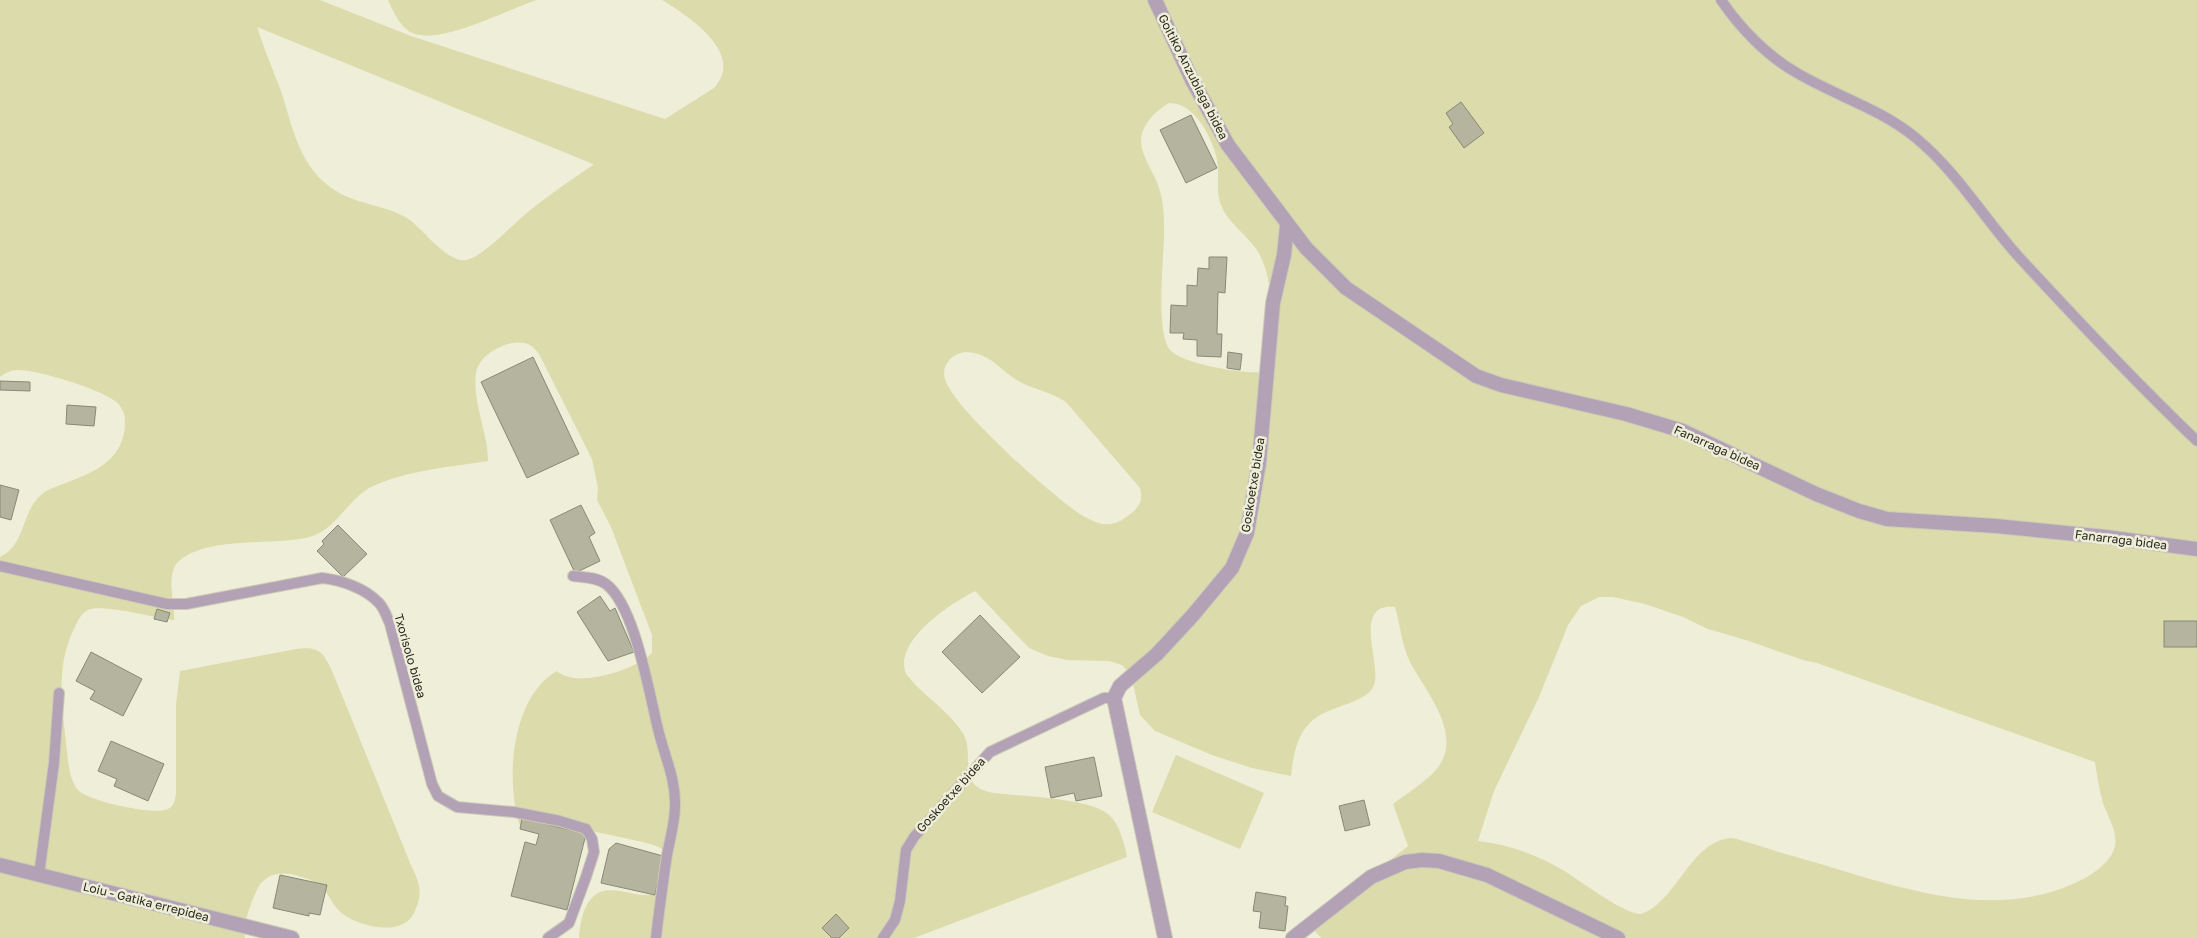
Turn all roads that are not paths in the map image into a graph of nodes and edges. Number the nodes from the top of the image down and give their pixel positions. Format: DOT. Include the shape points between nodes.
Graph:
graph roads {
  1 [pos="1155,0"];
  2 [pos="1721,0"];
  3 [pos="1286,225"];
  4 [pos="2197,441"];
  5 [pos="2197,549"];
  6 [pos="0,566"];
  7 [pos="573,576"];
  8 [pos="59,694"];
  9 [pos="1114,698"];
  10 [pos="0,865"];
  11 [pos="39,875"];
  12 [pos="292,938"];
  13 [pos="548,938"];
  14 [pos="656,938"];
  15 [pos="883,938"];
  16 [pos="1165,938"];
  17 [pos="1292,938"];
  18 [pos="1618,938"];
  1 -- 3 [label="street, Goitiko Anzubiaga bidea" via="1192,80 1228,146"];
  2 -- 4 [label="lane" via="1768,52 1796,73 1880,114 1917,138 2017,254"];
  3 -- 5 [label="street, Fanarraga bidea" via="1346,288 1476,376 1501,385 1626,414 1683,431 1816,494 1887,519 1996,526"];
  3 -- 9 [label="street, Goskoetxe bidea" via="1284,255 1273,303 1259,463 1247,533 1232,568 1157,654 1120,686"];
  6 -- 13 [label="lane, Txorisolo bidea" via="167,604 186,604 322,578 361,590 380,603 390,624 432,784 438,796 456,807 514,812 560,821 586,829 592,839 594,852 569,923"];
  7 -- 14 [label="lane" via="606,583 621,603 637,640 670,769 675,808"];
  8 -- 11 [label="lane" via="54,763"];
  9 -- 15 [label="lane, Goskoetxe bidea" via="1104,698 990,752 906,850 900,901 895,920"];
  9 -- 16 [label="street"];
  10 -- 11 [label="street, Loiu - Gatika errepidea"];
  11 -- 12 [label="street, Loiu - Gatika errepidea"];
  17 -- 18 [label="street" via="1371,877 1406,862 1422,860 1446,862 1487,875"];
}
